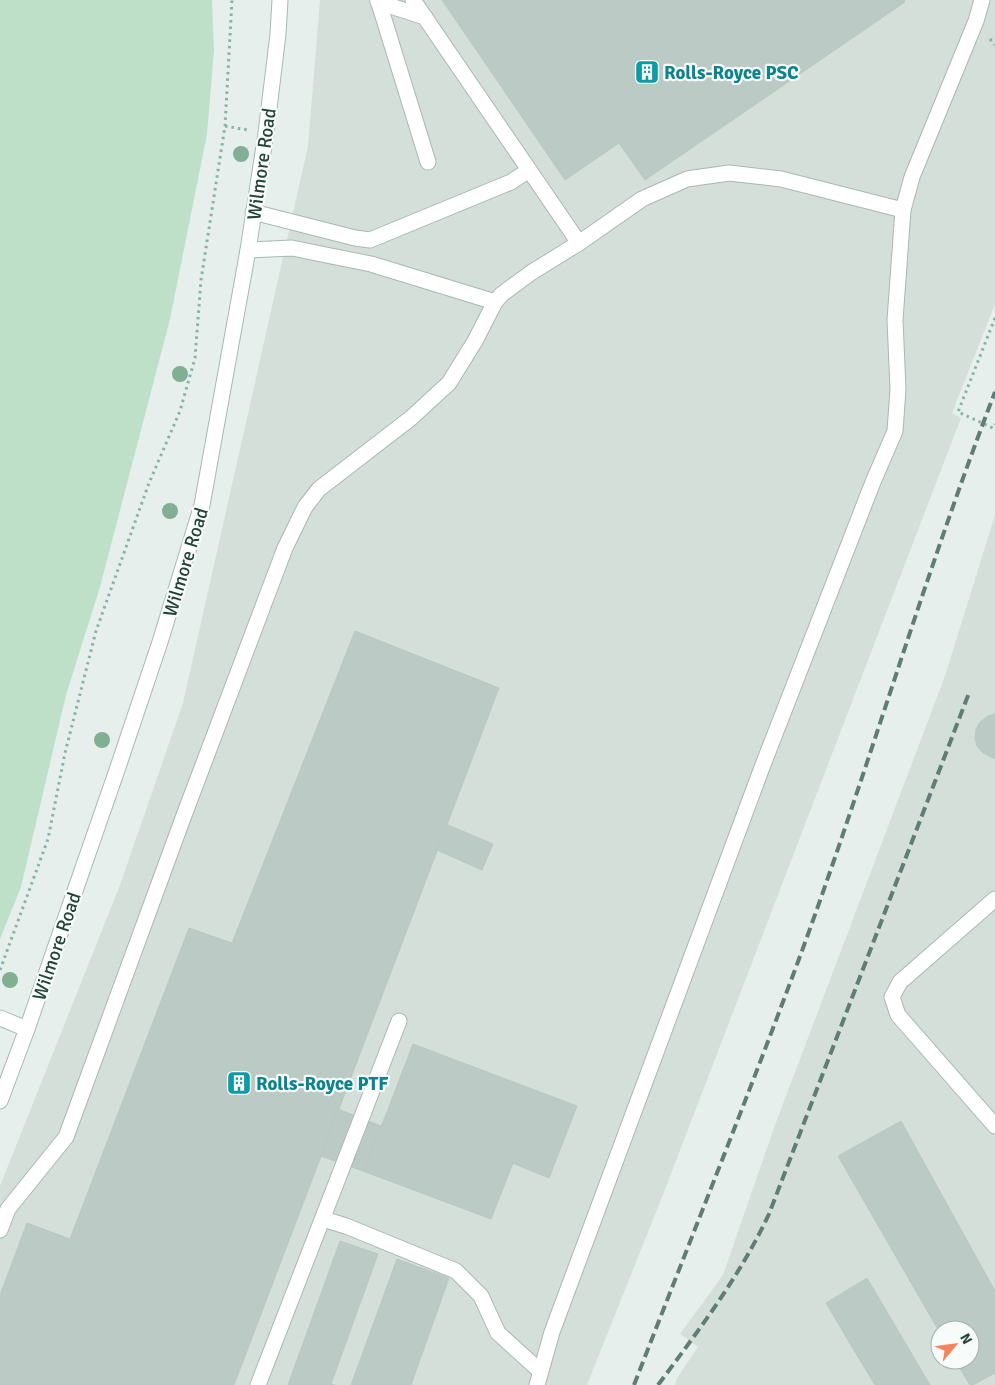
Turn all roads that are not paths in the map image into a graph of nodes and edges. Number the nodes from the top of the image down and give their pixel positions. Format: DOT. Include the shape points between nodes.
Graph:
graph roads {
  1 [pos="280,0"];
  2 [pos="413,0"];
  3 [pos="982,0"];
  4 [pos="378,1"];
  5 [pos="425,17"];
  6 [pos="428,162"];
  7 [pos="530,170"];
  8 [pos="903,210"];
  9 [pos="254,212"];
  10 [pos="579,243"];
  11 [pos="248,250"];
  12 [pos="494,302"];
  13 [pos="995,899"];
  14 [pos="0,1018"];
  15 [pos="400,1020"];
  16 [pos="27,1029"];
  17 [pos="0,1101"];
  18 [pos="995,1126"];
  19 [pos="322,1219"];
  20 [pos="0,1230"];
  21 [pos="538,1378"];
  22 [pos="258,1385"];
  1 -- 9 [label="street, Wilmore Road"];
  2 -- 5 [label="street"];
  3 -- 8 [label="street" via="912,177"];
  4 -- 5 [label="street"];
  4 -- 6 [label="street"];
  5 -- 7 [label="street"];
  7 -- 9 [label="street" via="511,182 370,240"];
  7 -- 10 [label="street"];
  8 -- 10 [label="street" via="781,179 729,173 687,179 642,199"];
  8 -- 21 [label="street" via="896,320 898,389 895,431 758,779 552,1332"];
  9 -- 11 [label="street, Wilmore Road"];
  10 -- 12 [label="street" via="532,272"];
  11 -- 12 [label="street" via="292,248 370,264"];
  11 -- 16 [label="street, Wilmore Road" via="202,505 160,642"];
  12 -- 20 [label="street" via="449,383 411,418 319,489 305,507 284,548 66,1137 8,1209"];
  13 -- 18 [label="street" via="900,982 892,998 898,1015"];
  14 -- 16 [label="street"];
  15 -- 19 [label="street"];
  16 -- 17 [label="street, Wilmore Road"];
  19 -- 21 [label="street" via="456,1271 481,1296 498,1333"];
  19 -- 22 [label="street"];
}
